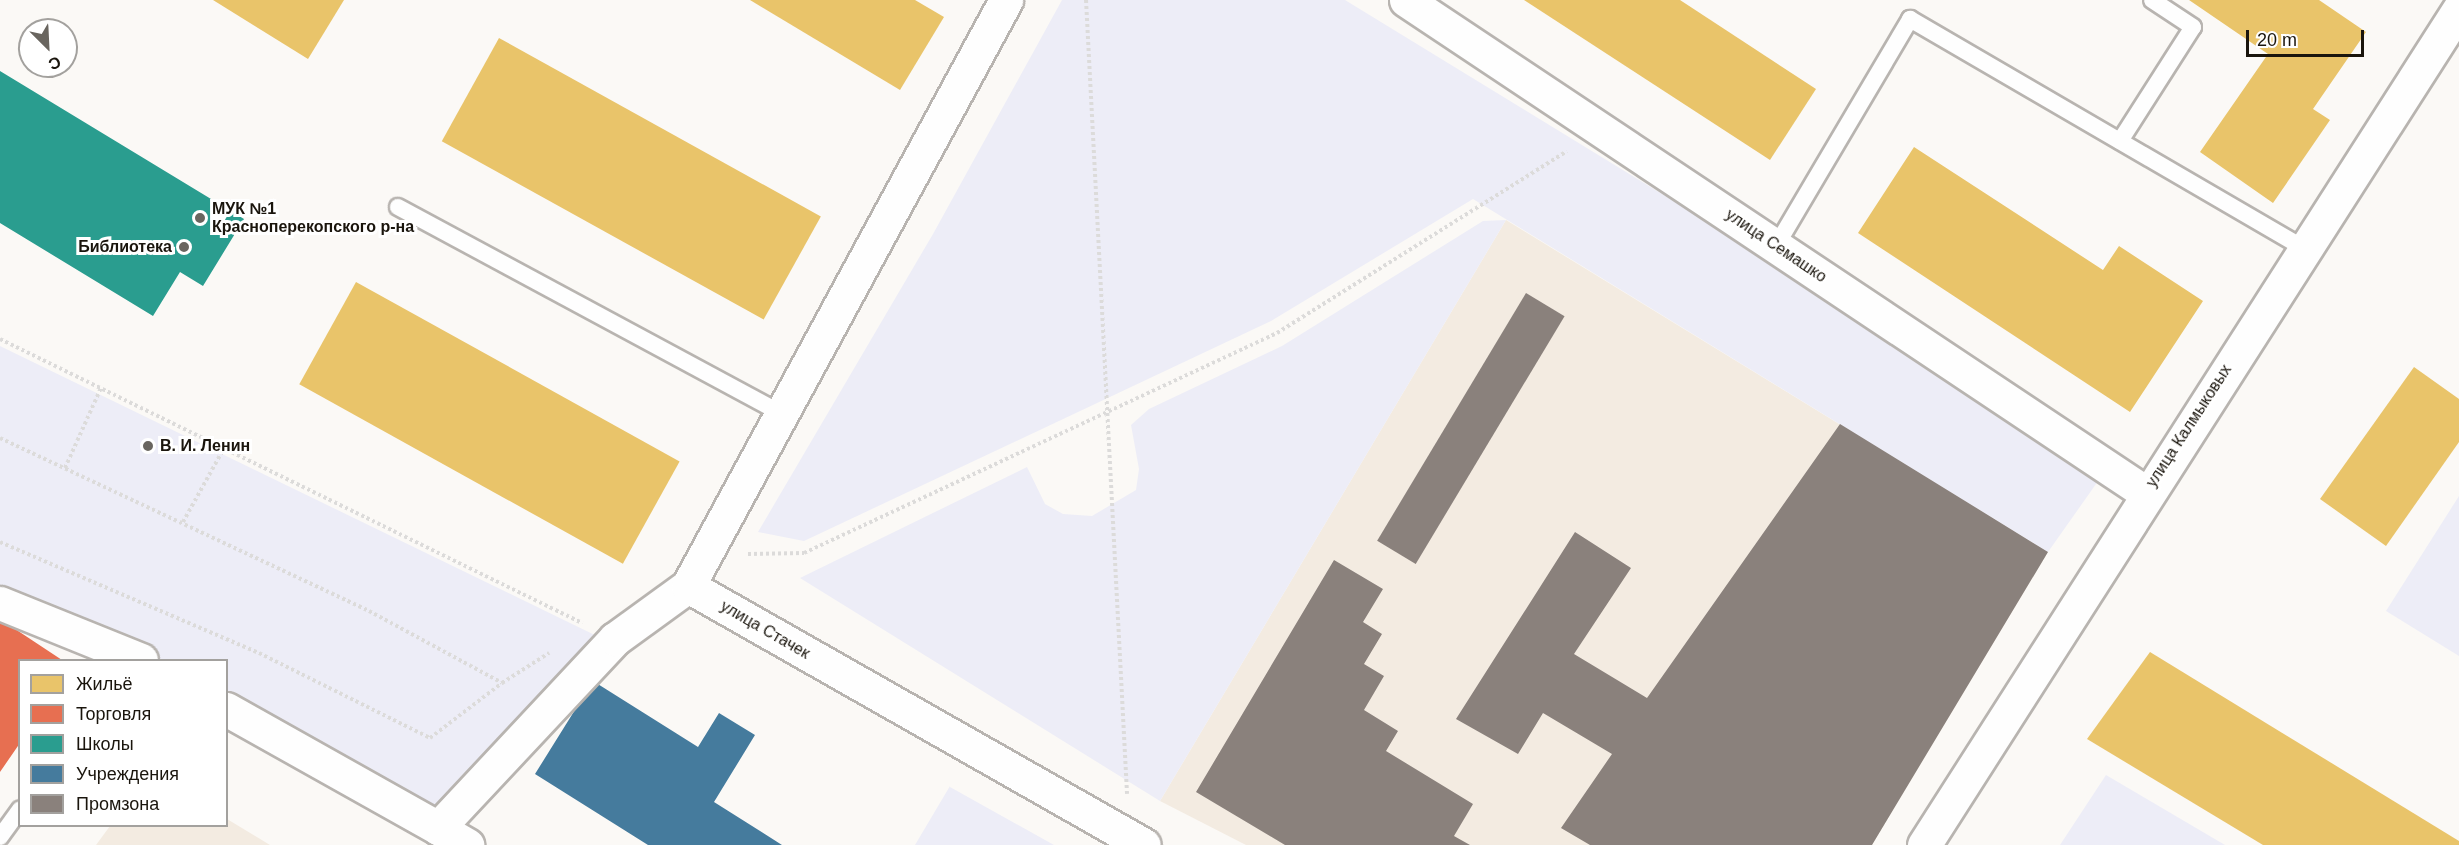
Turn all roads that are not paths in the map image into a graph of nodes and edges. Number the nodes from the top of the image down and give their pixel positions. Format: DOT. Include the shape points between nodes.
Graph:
graph roads {
  1 [pos="1006,0"];
  2 [pos="1406,0"];
  3 [pos="2152,0"];
  4 [pos="2446,0"];
  5 [pos="2459,9"];
  6 [pos="2120,141"];
  7 [pos="398,207"];
  8 [pos="1776,246"];
  9 [pos="2304,248"];
  10 [pos="781,413"];
  11 [pos="2146,493"];
  12 [pos="688,586"];
  13 [pos="0,603"];
  14 [pos="129,658"];
  15 [pos="228,710"];
  16 [pos="18,812"];
  17 [pos="438,828"];
  18 [pos="0,837"];
  19 [pos="1137,841"];
  20 [pos="468,845"];
  21 [pos="1924,845"];
  1 -- 10 [label="street"];
  2 -- 8 [label="street, улица Семашко"];
  3 -- 6 [label="lane" via="2193,27"];
  4 -- 5 [label="street"];
  5 -- 9 [label="street, улица Калмыковых"];
  6 -- 8 [label="lane" via="1910,19"];
  6 -- 9 [label="lane"];
  7 -- 10 [label="lane"];
  8 -- 11 [label="street, улица Семашко"];
  9 -- 11 [label="street, улица Калмыковых"];
  10 -- 12 [label="street"];
  11 -- 21 [label="street, улица Калмыковых"];
  12 -- 17 [label="street" via="615,639"];
  12 -- 19 [label="street, улица Стачек"];
  13 -- 14 [label="street"];
  15 -- 17 [label="street"];
  16 -- 18 [label="lane"];
  17 -- 20 [label="street"];
}
